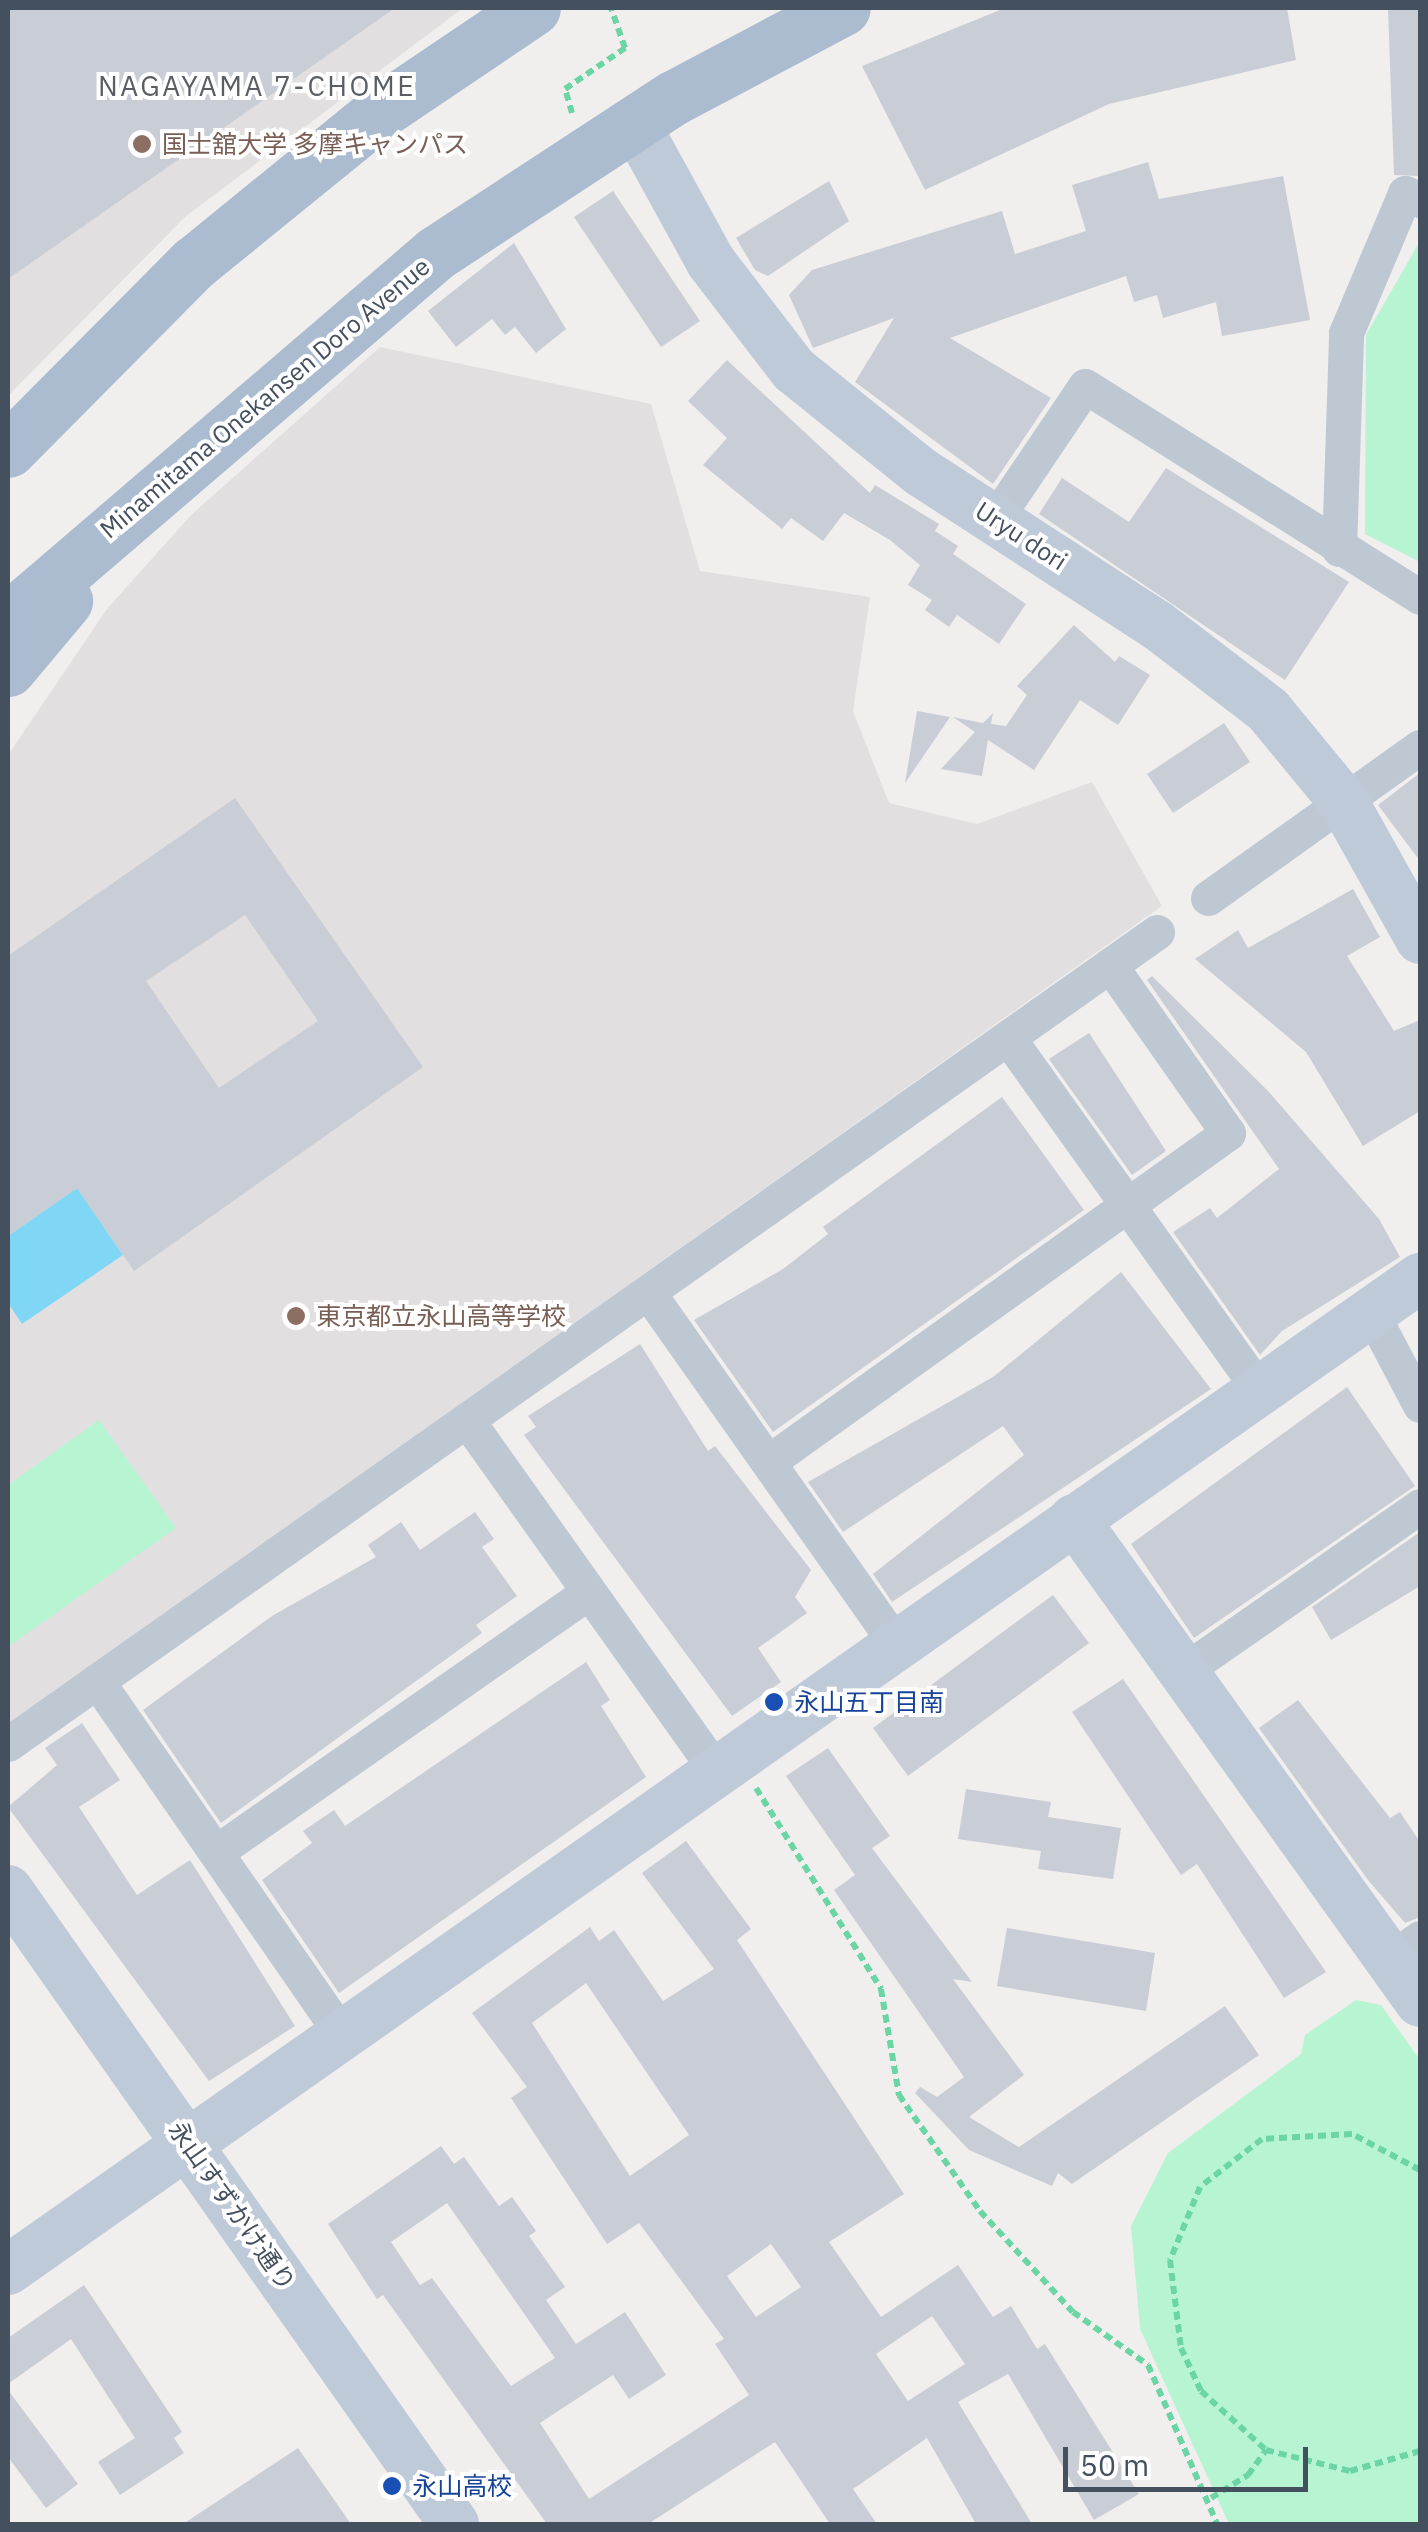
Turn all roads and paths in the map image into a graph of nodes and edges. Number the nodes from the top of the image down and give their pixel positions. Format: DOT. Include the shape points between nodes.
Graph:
graph roads {
  1 [pos="533,8"];
  2 [pos="611,8"];
  3 [pos="843,8"];
  4 [pos="564,100"];
  5 [pos="634,122"];
  6 [pos="1420,200"];
  7 [pos="8,450"];
  8 [pos="169,476"];
  9 [pos="996,518"];
  10 [pos="1340,548"];
  11 [pos="1420,597"];
  12 [pos="8,620"];
  13 [pos="8,670"];
  14 [pos="1420,748"];
  15 [pos="1343,801"];
  16 [pos="1208,898"];
  17 [pos="1157,932"];
  18 [pos="1420,939"];
  19 [pos="1110,965"];
  20 [pos="1009,1039"];
  21 [pos="1124,1208"];
  22 [pos="1420,1278"];
  23 [pos="650,1295"];
  24 [pos="1372,1314"];
  25 [pos="1259,1390"];
  26 [pos="1420,1404"];
  27 [pos="467,1420"];
  28 [pos="771,1460"];
  29 [pos="1420,1506"];
  30 [pos="1074,1519"];
  31 [pos="587,1593"];
  32 [pos="896,1644"];
  33 [pos="1186,1670"];
  34 [pos="97,1681"];
  35 [pos="8,1744"];
  36 [pos="732,1774"];
  37 [pos="216,1852"];
  38 [pos="8,1890"];
  39 [pos="1405,1948"];
  40 [pos="1420,2002"];
  41 [pos="340,2034"];
  42 [pos="187,2140"];
  43 [pos="1420,2170"];
  44 [pos="8,2270"];
  45 [pos="1266,2450"];
  46 [pos="1420,2451"];
  47 [pos="1211,2498"];
  48 [pos="454,2524"];
  49 [pos="1217,2524"];
  1 -- 7 [label="main road" via="382,110 208,251"];
  2 -- 4 [label="path" via="625,48 565,89"];
  3 -- 5 [label="main road, Minamitama Onekansen Doro Avenue"];
  5 -- 8 [label="main road, Minamitama Onekansen Doro Avenue" via="436,253"];
  5 -- 9 [label="street, Uryu dori" via="711,262 794,370 856,425"];
  6 -- 10 [label="street" via="1406,192 1346,333"];
  8 -- 12 [label="main road, Minamitama Onekansen Doro Avenue"];
  8 -- 13 [label="main road"];
  9 -- 10 [label="street" via="1085,386"];
  9 -- 15 [label="street, Uryu dori" via="1268,710"];
  10 -- 11 [label="street"];
  14 -- 15 [label="street"];
  15 -- 16 [label="street"];
  15 -- 18 [label="street, Uryu dori"];
  17 -- 19 [label="street"];
  19 -- 20 [label="street"];
  19 -- 21 [label="street" via="1228,1133"];
  20 -- 21 [label="street"];
  20 -- 23 [label="street"];
  21 -- 25 [label="street"];
  21 -- 28 [label="street"];
  22 -- 24 [label="street"];
  23 -- 27 [label="street"];
  23 -- 28 [label="street"];
  24 -- 25 [label="street"];
  24 -- 26 [label="street"];
  25 -- 30 [label="street"];
  27 -- 31 [label="street"];
  27 -- 34 [label="street"];
  28 -- 32 [label="street"];
  29 -- 33 [label="street"];
  30 -- 32 [label="street"];
  30 -- 33 [label="street"];
  31 -- 36 [label="street"];
  31 -- 37 [label="street"];
  32 -- 36 [label="street"];
  33 -- 39 [label="street"];
  34 -- 35 [label="street"];
  34 -- 37 [label="street"];
  36 -- 41 [label="street"];
  36 -- 47 [label="path" via="881,1990 899,2095 980,2211 1073,2312 1148,2365"];
  37 -- 41 [label="street"];
  38 -- 42 [label="street, 永山すずかけ通り"];
  39 -- 40 [label="street"];
  41 -- 42 [label="street"];
  42 -- 44 [label="street"];
  42 -- 48 [label="street, 永山すずかけ通り"];
  43 -- 45 [label="path" via="1352,2134 1306,2131 1227,2158 1200,2187 1170,2260 1181,2348 1201,2391"];
  45 -- 46 [label="path" via="1350,2471"];
  45 -- 47 [label="path"];
  47 -- 49 [label="path"];
}
